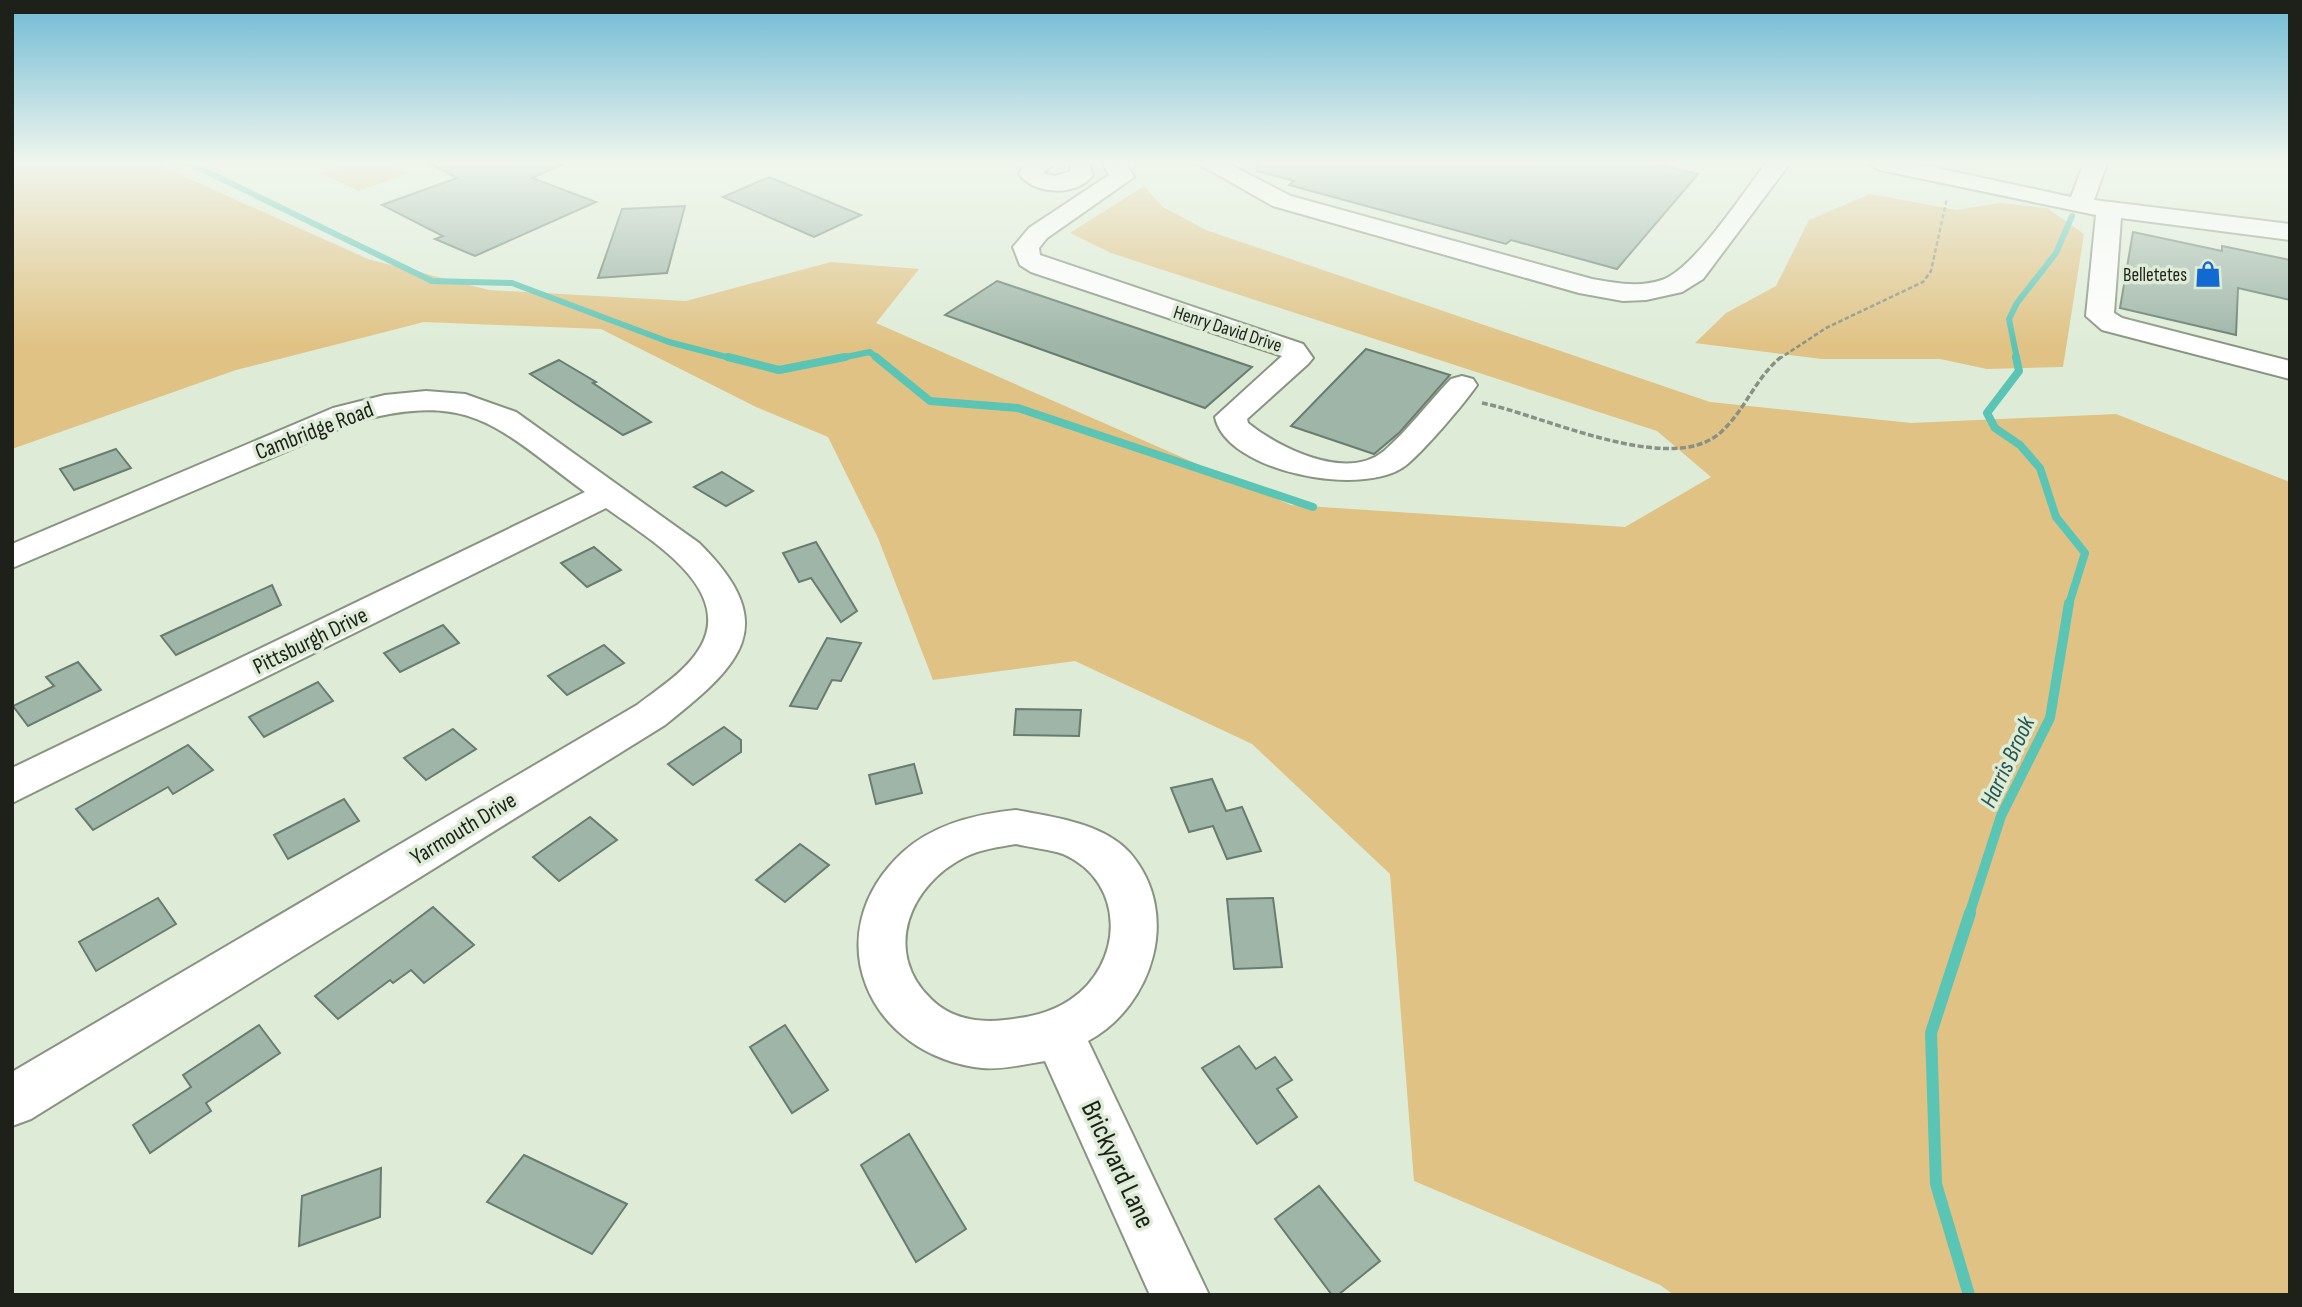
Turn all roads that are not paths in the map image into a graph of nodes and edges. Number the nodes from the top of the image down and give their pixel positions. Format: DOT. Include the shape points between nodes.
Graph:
graph roads {
  1 [pos="1046,224"];
  2 [pos="1364,224"];
  3 [pos="1731,224"];
  4 [pos="2108,224"];
  5 [pos="2221,224"];
  6 [pos="2290,232"];
  7 [pos="2290,370"];
  8 [pos="1456,391"];
  9 [pos="608,494"];
  10 [pos="12,557"];
  11 [pos="12,787"];
  12 [pos="1058,1033"];
  13 [pos="12,1101"];
  14 [pos="1180,1295"];
  1 -- 8 [label="street, Henry David Drive" via="1026,247 1031,262 1293,350 1298,358 1231,417 1233,427 1263,450 1321,468 1368,471 1383,467"];
  2 -- 3 [label="street" via="1623,293 1672,286 1694,273"];
  4 -- 7 [label="street" via="2100,316 2112,324"];
  5 -- 6 [label="street"];
  9 -- 10 [label="street, Cambridge Road" via="483,407 434,398 404,400 344,415"];
  9 -- 11 [label="street, Pittsburgh Drive"];
  9 -- 13 [label="street, Yarmouth Drive" via="700,561 727,599 723,643 687,690"];
  12 -- 12 [label="street" via="1109,996 1129,964 1137,929 1124,880 1086,845 1070,837 1016,827 958,840 923,861 897,890 882,925 881,962 896,997 925,1025 966,1041 1012,1044"];
  12 -- 14 [label="street, Brickyard Lane"];
}
